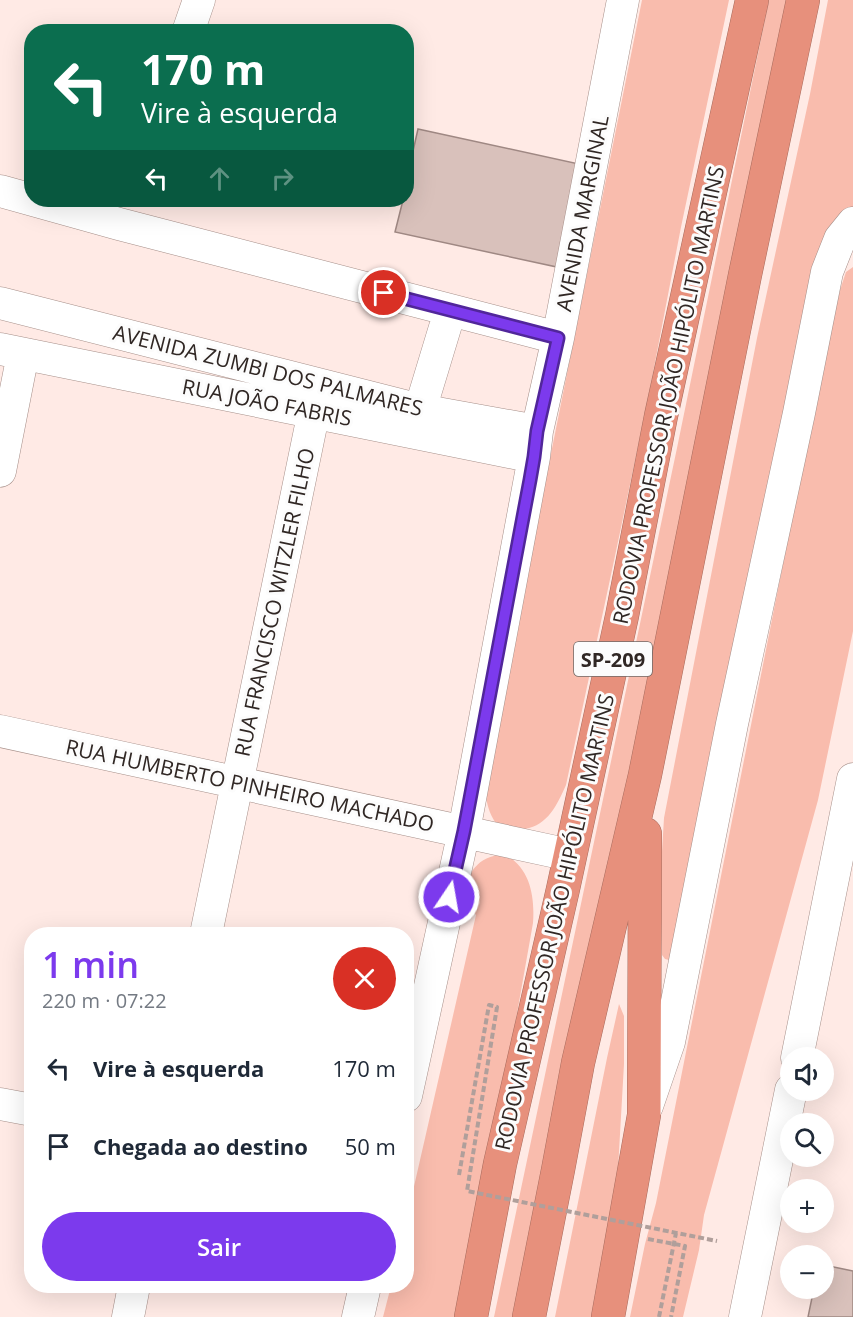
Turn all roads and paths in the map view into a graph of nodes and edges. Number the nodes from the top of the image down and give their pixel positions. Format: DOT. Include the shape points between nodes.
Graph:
graph roads {
  1 [pos="199,0"];
  2 [pos="622,0"];
  3 [pos="752,0"];
  4 [pos="804,0"];
  5 [pos="191,24"];
  6 [pos="0,191"];
  7 [pos="24,195"];
  8 [pos="94,207"];
  9 [pos="124,212"];
  10 [pos="849,232"];
  11 [pos="0,303"];
  12 [pos="450,310"];
  13 [pos="558,338"];
  14 [pos="12,351"];
  15 [pos="420,410"];
  16 [pos="314,411"];
  17 [pos="536,444"];
  18 [pos="0,471"];
  19 [pos="0,731"];
  20 [pos="645,775"];
  21 [pos="853,779"];
  22 [pos="237,782"];
  23 [pos="464,831"];
  24 [pos="570,855"];
  25 [pos="207,927"];
  26 [pos="799,1047"];
  27 [pos="414,1059"];
  28 [pos="789,1101"];
  29 [pos="0,1104"];
  30 [pos="24,1108"];
  31 [pos="644,1115"];
  32 [pos="459,1175"];
  33 [pos="623,1233"];
  34 [pos="676,1233"];
  35 [pos="717,1242"];
  36 [pos="133,1293"];
  37 [pos="363,1293"];
  38 [pos="471,1313"];
  39 [pos="128,1317"];
  40 [pos="358,1317"];
  41 [pos="529,1317"];
  42 [pos="608,1317"];
  43 [pos="659,1317"];
  44 [pos="671,1317"];
  45 [pos="745,1317"];
  1 -- 5 [label="street"];
  2 -- 13 [label="street, AVENIDA MARGINAL"];
  3 -- 24 [label="highway, RODOVIA PROFESSOR JOÃO HIPÓLITO MARTINS / SP-209"];
  4 -- 20 [label="highway, SP-209" via="744,275"];
  6 -- 7 [label="street"];
  8 -- 9 [label="street"];
  9 -- 12 [label="street"];
  10 -- 31 [label="street" via="827,272 669,1042"];
  11 -- 15 [label="street, AVENIDA ZUMBI DOS PALMARES"];
  12 -- 13 [label="street"];
  12 -- 15 [label="street"];
  13 -- 17 [label="street, AVENIDA MARGINAL"];
  14 -- 16 [label="street, RUA JOÃO FABRIS"];
  14 -- 18 [label="street"];
  15 -- 17 [label="street, AVENIDA ZUMBI DOS PALMARES"];
  16 -- 17 [label="street, RUA JOÃO FABRIS"];
  16 -- 22 [label="street, RUA FRANCISCO WITZLER FILHO"];
  17 -- 23 [label="street, AVENIDA MARGINAL"];
  19 -- 22 [label="street, RUA HUMBERTO PINHEIRO MACHADO"];
  20 -- 31 [label="highway"];
  20 -- 41 [label="highway, SP-209" via="578,1063"];
  21 -- 26 [label="street"];
  22 -- 23 [label="street, RUA HUMBERTO PINHEIRO MACHADO"];
  22 -- 25 [label="street, RUA FRANCISCO WITZLER FILHO"];
  23 -- 24 [label="street, RUA HUMBERTO PINHEIRO MACHADO"];
  23 -- 27 [label="street, AVENIDA MARGINAL"];
  24 -- 38 [label="highway, RODOVIA PROFESSOR JOÃO HIPÓLITO MARTINS / SP-209" via="500,1164"];
  28 -- 45 [label="street"];
  29 -- 30 [label="street"];
  31 -- 33 [label="highway"];
  32 -- 34 [label="path, bridge" via="489,1005 497,1007 467,1191"];
  33 -- 42 [label="highway"];
  33 -- 44 [label="path" via="685,1246"];
  34 -- 35 [label="path, bridge"];
  34 -- 43 [label="path, bridge"];
  36 -- 39 [label="street"];
  37 -- 40 [label="street"];
}
